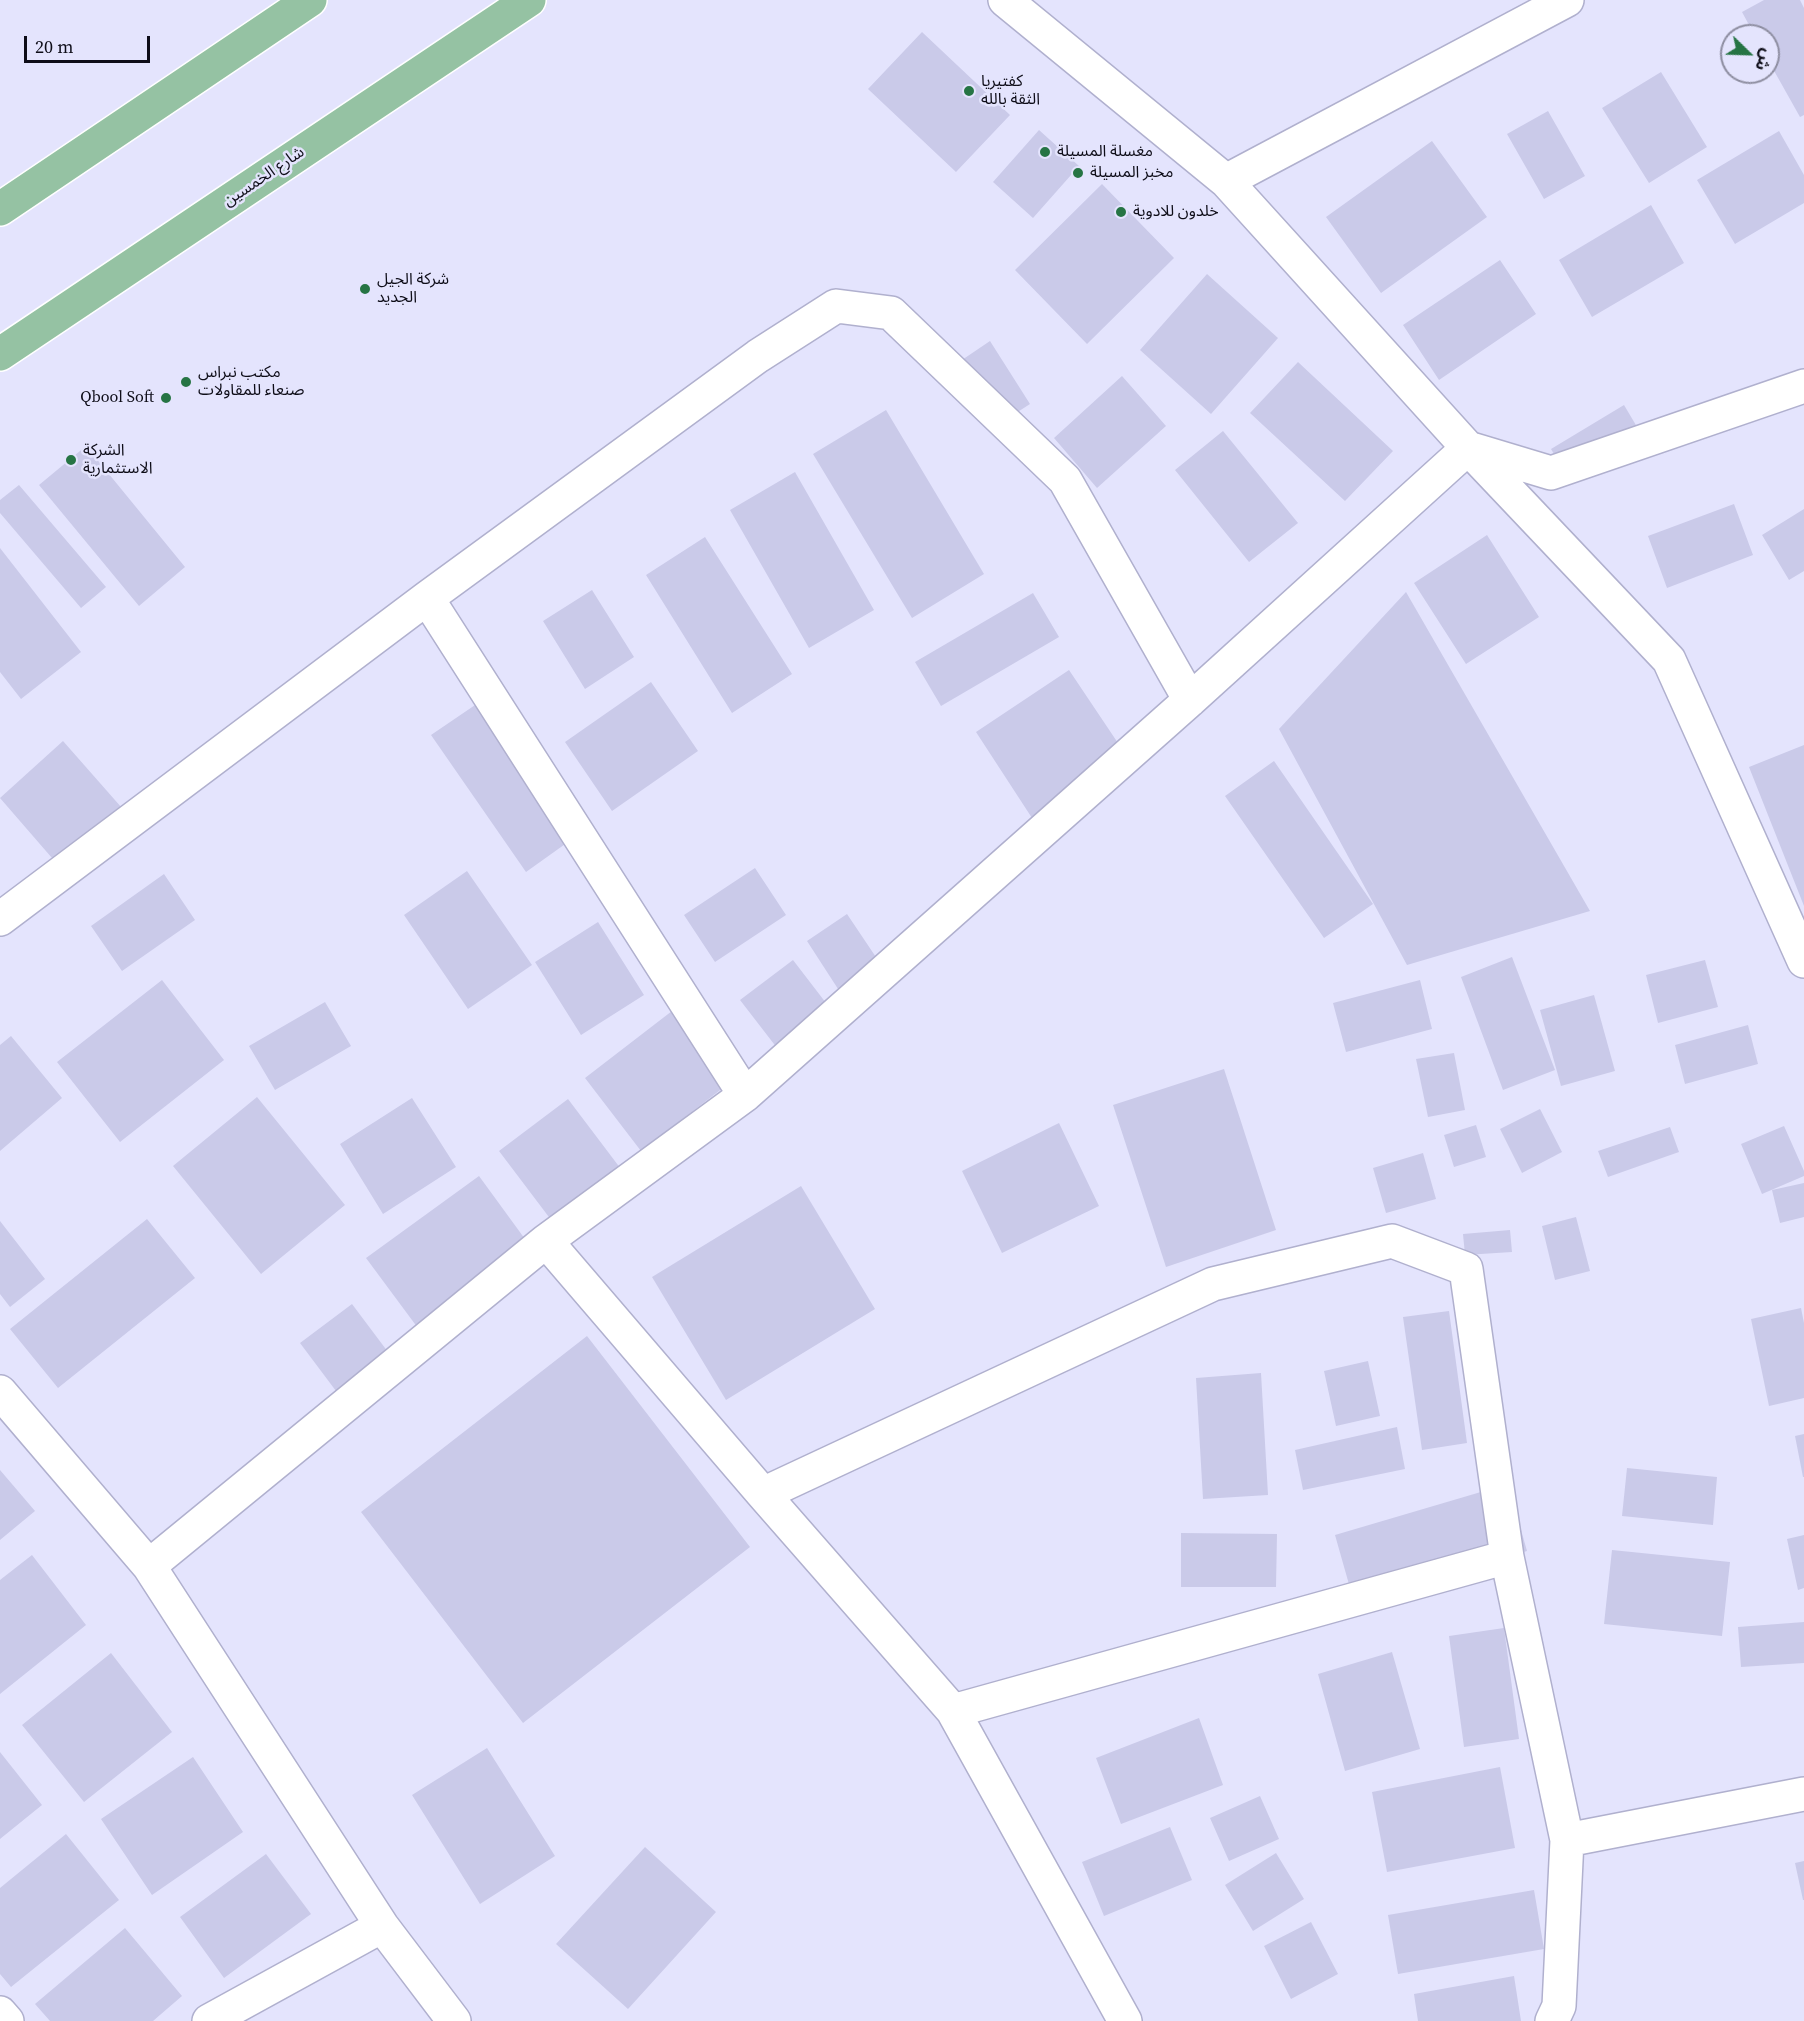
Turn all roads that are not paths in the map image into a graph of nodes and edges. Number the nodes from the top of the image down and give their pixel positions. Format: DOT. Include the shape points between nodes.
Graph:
graph roads {
  1 [pos="310,0"];
  2 [pos="529,0"];
  3 [pos="1005,0"];
  4 [pos="1567,0"];
  5 [pos="1226,181"];
  6 [pos="0,209"];
  7 [pos="0,354"];
  8 [pos="1804,386"];
  9 [pos="1468,448"];
  10 [pos="427,598"];
  11 [pos="1190,700"];
  12 [pos="0,919"];
  13 [pos="1804,961"];
  14 [pos="745,1095"];
  15 [pos="546,1241"];
  16 [pos="0,1392"];
  17 [pos="763,1494"];
  18 [pos="1507,1557"];
  19 [pos="149,1566"];
  20 [pos="952,1711"];
  21 [pos="1804,1794"];
  22 [pos="1567,1840"];
  23 [pos="382,1926"];
  24 [pos="0,2013"];
  25 [pos="7,2021"];
  26 [pos="209,2021"];
  27 [pos="454,2021"];
  28 [pos="1125,2021"];
  29 [pos="1552,2021"];
  1 -- 6 [label="main road"];
  2 -- 7 [label="main road, شارع الخمسين"];
  3 -- 5 [label="street"];
  4 -- 5 [label="street"];
  5 -- 9 [label="street"];
  8 -- 9 [label="street" via="1551,473"];
  9 -- 11 [label="street"];
  9 -- 13 [label="street" via="1668,660"];
  10 -- 11 [label="street" via="758,356 836,306 891,313 1065,480"];
  10 -- 12 [label="street"];
  10 -- 14 [label="street"];
  11 -- 14 [label="street"];
  14 -- 15 [label="street"];
  15 -- 17 [label="street"];
  15 -- 19 [label="street"];
  16 -- 19 [label="street"];
  17 -- 18 [label="street" via="1213,1284 1392,1241 1466,1269"];
  17 -- 20 [label="street"];
  18 -- 20 [label="street"];
  18 -- 22 [label="street"];
  19 -- 23 [label="street"];
  20 -- 28 [label="street"];
  21 -- 22 [label="street"];
  22 -- 29 [label="street" via="1559,2006"];
  23 -- 26 [label="street"];
  23 -- 27 [label="street"];
  24 -- 25 [label="street"];
}
